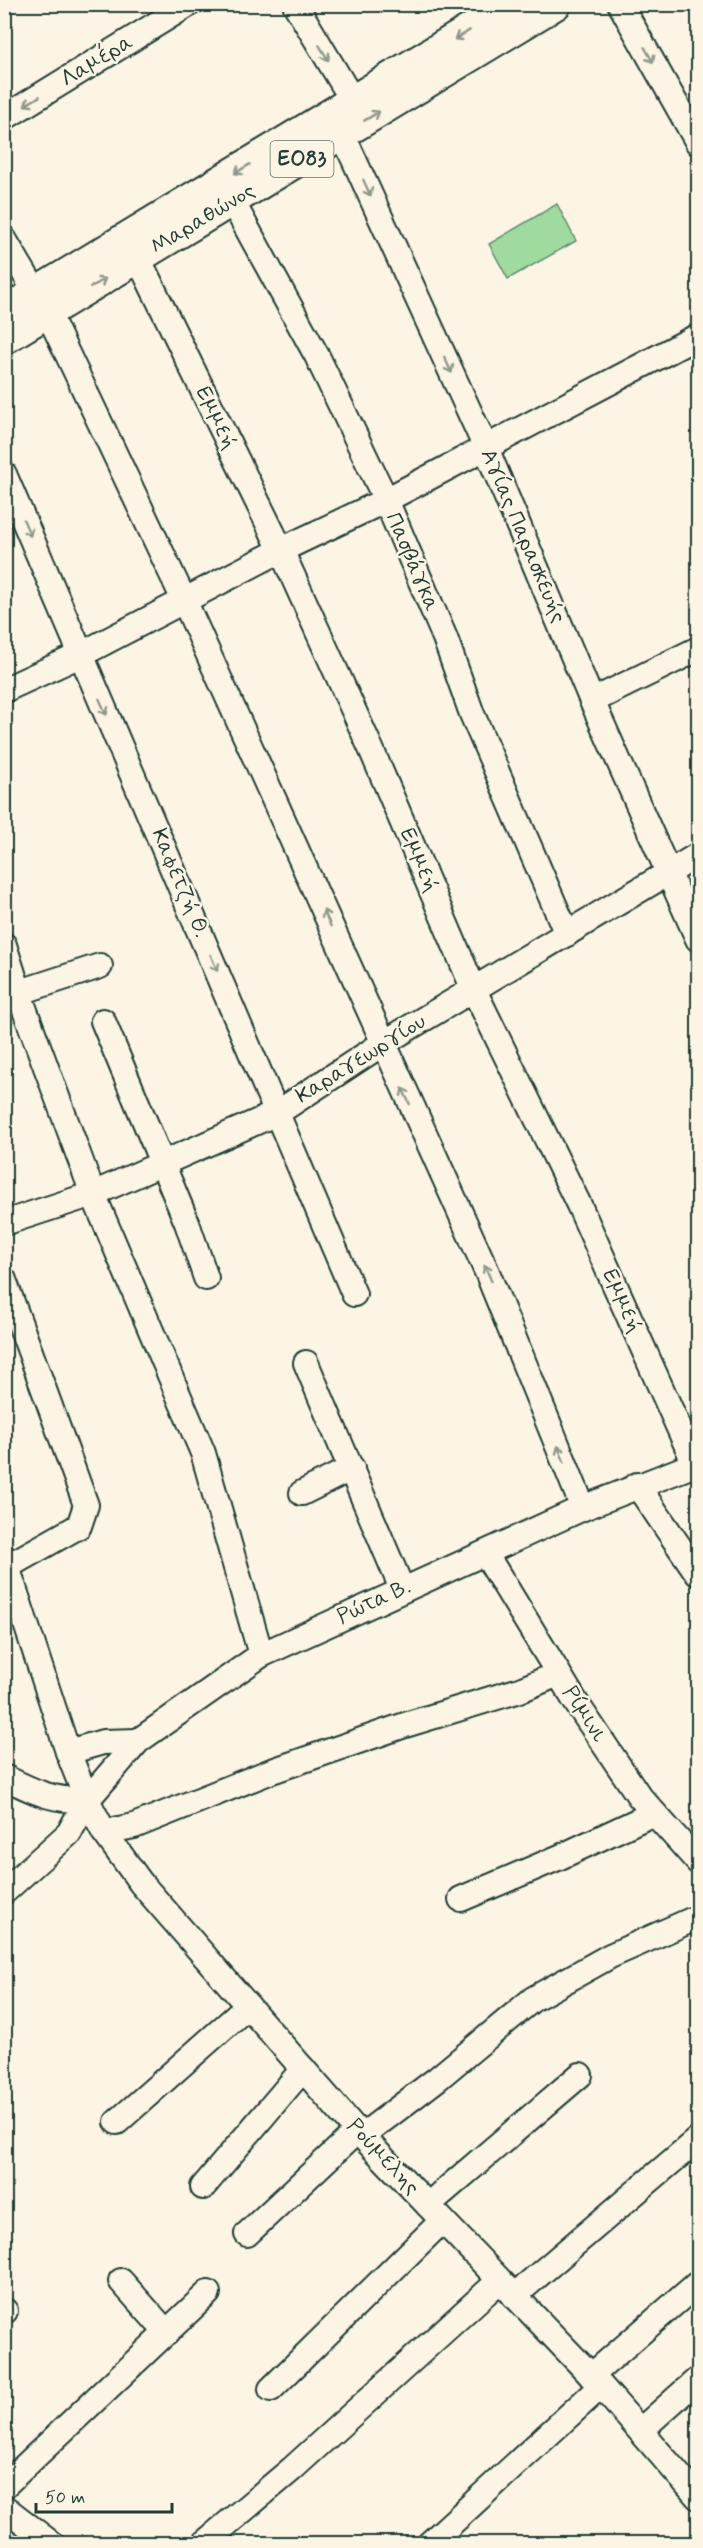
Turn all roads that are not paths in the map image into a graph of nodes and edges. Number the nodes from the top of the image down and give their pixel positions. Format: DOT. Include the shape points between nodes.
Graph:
graph roads {
  1 [pos="189,4"];
  2 [pos="295,4"];
  3 [pos="512,4"];
  4 [pos="556,4"];
  5 [pos="620,4"];
  6 [pos="343,116"];
  7 [pos="4,118"];
  8 [pos="699,143"];
  9 [pos="232,201"];
  10 [pos="4,239"];
  11 [pos="138,258"];
  12 [pos="42,303"];
  13 [pos="4,312"];
  14 [pos="699,336"];
  15 [pos="4,339"];
  16 [pos="486,448"];
  17 [pos="4,474"];
  18 [pos="386,500"];
  19 [pos="281,550"];
  20 [pos="184,600"];
  21 [pos="699,649"];
  22 [pos="80,655"];
  23 [pos="4,690"];
  24 [pos="592,701"];
  25 [pos="699,855"];
  26 [pos="670,872"];
  27 [pos="567,934"];
  28 [pos="699,939"];
  29 [pos="4,945"];
  30 [pos="100,966"];
  31 [pos="474,990"];
  32 [pos="16,1004"];
  33 [pos="103,1021"];
  34 [pos="382,1044"];
  35 [pos="277,1113"];
  36 [pos="162,1163"];
  37 [pos="93,1194"];
  38 [pos="4,1223"];
  39 [pos="206,1278"];
  40 [pos="4,1280"];
  41 [pos="354,1294"];
  42 [pos="306,1363"];
  43 [pos="697,1463"];
  44 [pos="352,1468"];
  45 [pos="637,1485"];
  46 [pos="302,1493"];
  47 [pos="583,1508"];
  48 [pos="485,1553"];
  49 [pos="6,1561"];
  50 [pos="699,1574"];
  51 [pos="402,1589"];
  52 [pos="261,1655"];
  53 [pos="558,1674"];
  54 [pos="138,1742"];
  55 [pos="68,1752"];
  56 [pos="4,1777"];
  57 [pos="87,1800"];
  58 [pos="652,1814"];
  59 [pos="104,1832"];
  60 [pos="699,1862"];
  61 [pos="4,1892"];
  62 [pos="461,1899"];
  63 [pos="699,1917"];
  64 [pos="248,2006"];
  65 [pos="303,2069"];
  66 [pos="580,2075"];
  67 [pos="117,2122"];
  68 [pos="360,2133"];
  69 [pos="699,2139"];
  70 [pos="202,2187"];
  71 [pos="435,2213"];
  72 [pos="247,2234"];
  73 [pos="121,2281"];
  74 [pos="699,2283"];
  75 [pos="506,2289"];
  76 [pos="208,2294"];
  77 [pos="166,2333"];
  78 [pos="699,2379"];
  79 [pos="596,2381"];
  80 [pos="271,2389"];
  81 [pos="641,2430"];
  82 [pos="4,2486"];
  83 [pos="699,2497"];
  84 [pos="4,2507"];
  85 [pos="52,2544"];
  86 [pos="202,2544"];
  87 [pos="429,2544"];
  1 -- 7 [label="street, Λαμέρα, one-way"];
  2 -- 6 [label="street, Αγίας Παρασκευής, one-way"];
  3 -- 6 [label="main road, Μαραθώνος / ΕΟ83, one-way"];
  6 -- 4 [label="main road, Μαραθώνος / ΕΟ83, one-way"];
  5 -- 8 [label="street, one-way"];
  6 -- 9 [label="main road, Μαραθώνος / ΕΟ83"];
  6 -- 12 [label="main road, Μαραθώνος / ΕΟ83, one-way"];
  6 -- 16 [label="street, Αγίας Παρασκευής, one-way"];
  9 -- 11 [label="main road, Μαραθώνος / ΕΟ83"];
  9 -- 18 [label="street, Πασβάγκα" via="316,356"];
  10 -- 12 [label="street"];
  12 -- 11 [label="main road, Μαραθώνος / ΕΟ83, one-way"];
  11 -- 19 [label="street, Εμμεή"];
  12 -- 13 [label="main road, Μαραθώνος / ΕΟ83"];
  12 -- 15 [label="main road, Μαραθώνος / ΕΟ83"];
  12 -- 20 [label="street"];
  14 -- 16 [label="street"];
  16 -- 18 [label="street"];
  16 -- 24 [label="street, Αγίας Παρασκευής"];
  17 -- 22 [label="street, Καφετζή Θ., one-way"];
  18 -- 19 [label="street"];
  18 -- 27 [label="street, Πασβάγκα"];
  19 -- 20 [label="street"];
  19 -- 31 [label="street, Εμμεή"];
  20 -- 22 [label="street"];
  34 -- 20 [label="street, one-way"];
  21 -- 24 [label="street"];
  22 -- 23 [label="street"];
  22 -- 35 [label="street, Καφετζή Θ., one-way"];
  24 -- 26 [label="street, Αγίας Παρασκευής"];
  25 -- 26 [label="street, Καραγεωργίου"];
  26 -- 27 [label="street, Καραγεωργίου"];
  26 -- 28 [label="street, Αγίας Παρασκευής"];
  27 -- 31 [label="street, Καραγεωργίου"];
  29 -- 32 [label="street"];
  30 -- 32 [label="street"];
  31 -- 34 [label="street, Καραγεωργίου"];
  31 -- 43 [label="street, Εμμεή" via="579,1205"];
  32 -- 37 [label="street"];
  33 -- 36 [label="street"];
  34 -- 35 [label="street, Καραγεωργίου"];
  47 -- 34 [label="street, one-way" via="487,1272"];
  35 -- 36 [label="street, Καραγεωργίου"];
  35 -- 41 [label="street, Καφετζή Θ."];
  36 -- 37 [label="street, Καραγεωργίου"];
  36 -- 39 [label="street"];
  37 -- 38 [label="street, Καραγεωργίου"];
  37 -- 52 [label="street" via="203,1453"];
  40 -- 49 [label="street" via="86,1505 79,1526"];
  42 -- 44 [label="street"];
  43 -- 45 [label="street, Ρώτα Β."];
  44 -- 46 [label="street"];
  44 -- 51 [label="street"];
  45 -- 47 [label="street, Ρώτα Β."];
  45 -- 50 [label="street"];
  47 -- 48 [label="street, Ρώτα Β."];
  48 -- 51 [label="street, Ρώτα Β."];
  48 -- 53 [label="street, Ρίμινι"];
  49 -- 55 [label="street, Ρούμελης"];
  51 -- 52 [label="street, Ρώτα Β."];
  52 -- 54 [label="street, Ρώτα Β."];
  53 -- 58 [label="street, Ρίμινι"];
  53 -- 59 [label="street" via="269,1772 134,1826"];
  54 -- 55 [label="street" via="103,1742"];
  54 -- 57 [label="street, Ρώτα Β."];
  55 -- 57 [label="street, Ρούμελης"];
  56 -- 57 [label="street" via="44,1796 63,1801"];
  57 -- 59 [label="street, Ρούμελης"];
  57 -- 61 [label="street, Ρώτα Β." via="69,1833"];
  58 -- 60 [label="street, Ρίμινι"];
  58 -- 62 [label="street"];
  59 -- 64 [label="street, Ρούμελης" via="141,1883"];
  63 -- 68 [label="street" via="610,1956 533,1999 436,2079"];
  64 -- 65 [label="street, Ρούμελης"];
  64 -- 67 [label="street"];
  65 -- 68 [label="street, Ρούμελης"];
  65 -- 70 [label="street"];
  66 -- 71 [label="street"];
  68 -- 71 [label="street, Ρούμελης"];
  68 -- 72 [label="street"];
  69 -- 75 [label="street"];
  71 -- 75 [label="street, Ρούμελης"];
  71 -- 80 [label="street"];
  73 -- 77 [label="street"];
  74 -- 79 [label="street"];
  75 -- 79 [label="street, Ρούμελης"];
  75 -- 86 [label="street"];
  76 -- 77 [label="street"];
  77 -- 82 [label="street"];
  78 -- 81 [label="street"];
  79 -- 81 [label="street, Ρούμελης"];
  79 -- 87 [label="street"];
  81 -- 83 [label="street, Ρούμελης"];
  84 -- 85 [label="street"];
}
